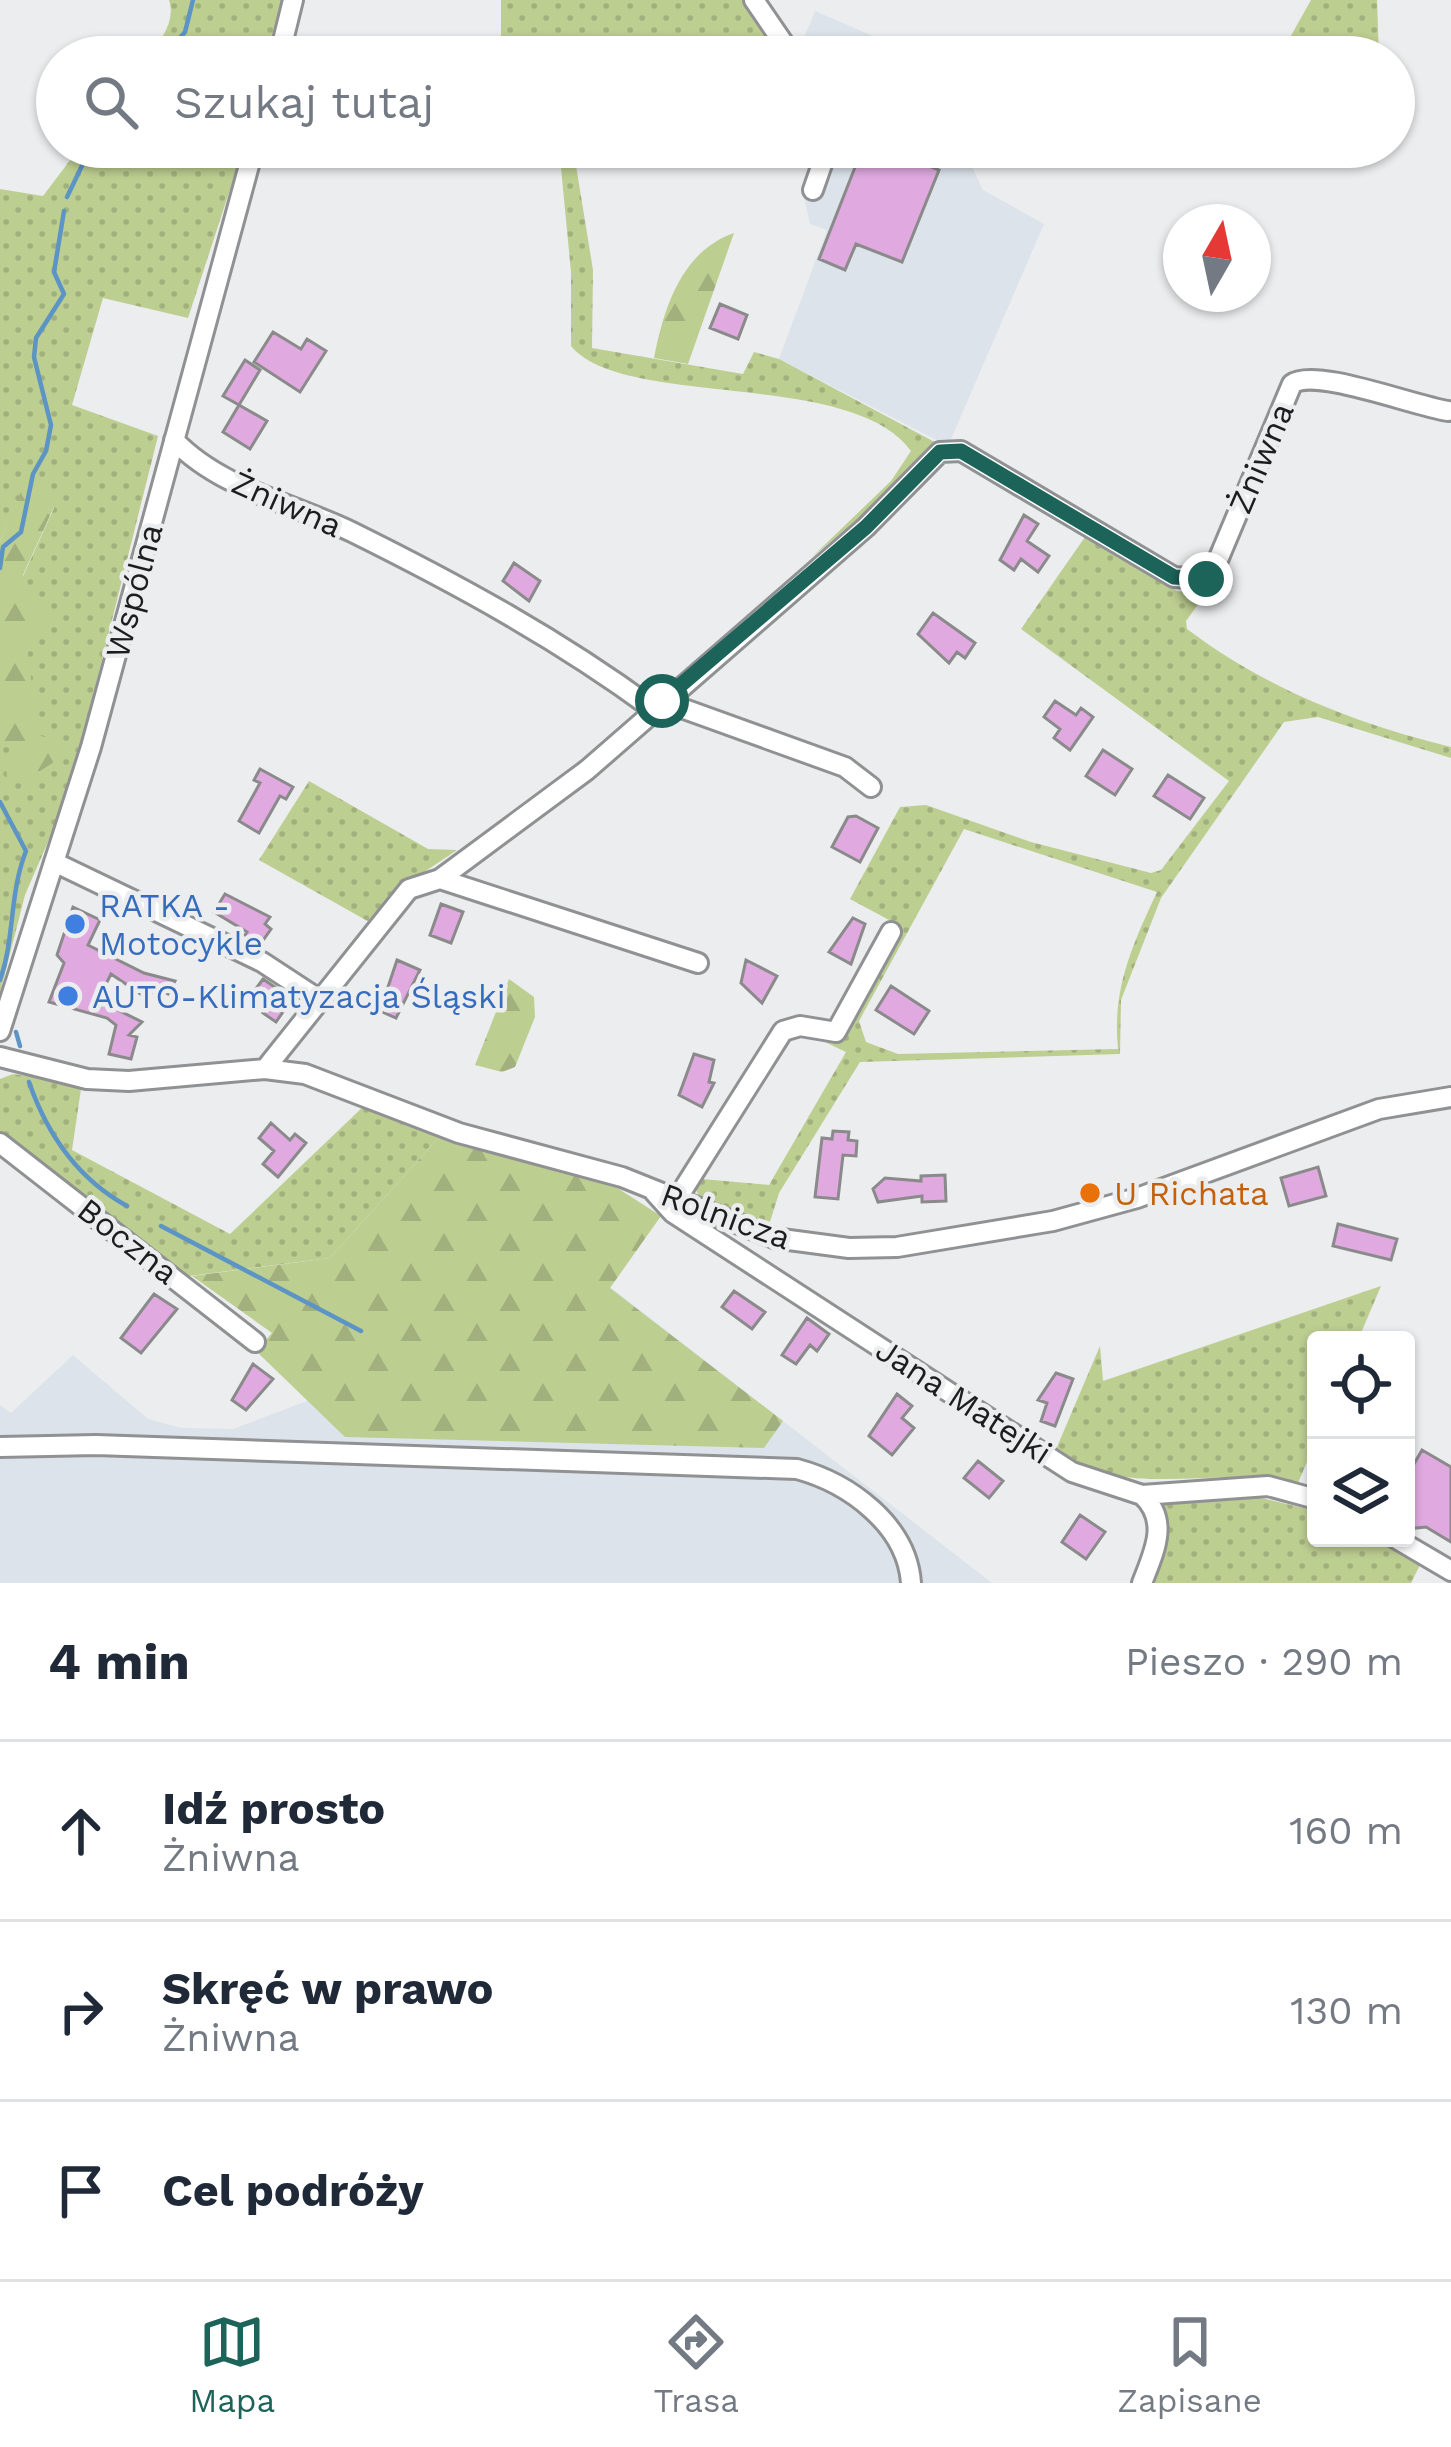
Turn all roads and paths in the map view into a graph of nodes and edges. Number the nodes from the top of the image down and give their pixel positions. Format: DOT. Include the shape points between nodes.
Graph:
graph roads {
  1 [pos="293,0"];
  2 [pos="754,0"];
  3 [pos="284,36"];
  4 [pos="779,36"];
  5 [pos="248,168"];
  6 [pos="821,168"];
  7 [pos="813,190"];
  8 [pos="1448,411"];
  9 [pos="175,440"];
  10 [pos="657,705"];
  11 [pos="871,787"];
  12 [pos="54,862"];
  13 [pos="440,879"];
  14 [pos="891,932"];
  15 [pos="698,963"];
  16 [pos="320,1000"];
  17 [pos="0,1031"];
  18 [pos="0,1057"];
  19 [pos="265,1069"];
  20 [pos="1451,1097"];
  21 [pos="0,1143"];
  22 [pos="651,1188"];
  23 [pos="677,1199"];
  24 [pos="255,1342"];
  25 [pos="0,1447"];
  26 [pos="1142,1495"];
  27 [pos="1307,1497"];
  28 [pos="1410,1547"];
  29 [pos="1451,1571"];
  30 [pos="910,1583"];
  31 [pos="1142,1583"];
  1 -- 3 [label="street"];
  2 -- 4 [label="street"];
  5 -- 9 [label="street, Wspólna"];
  6 -- 7 [label="street"];
  8 -- 10 [label="street, Żniwna" via="1300,378 1218,560 1206,579 1192,581 961,451 940,452 866,527"];
  9 -- 10 [label="street, Żniwna" via="195,462 522,620"];
  9 -- 12 [label="street, Wspólna"];
  10 -- 11 [label="street" via="845,767"];
  10 -- 13 [label="street, Żniwna" via="587,770"];
  12 -- 16 [label="street" via="262,962"];
  12 -- 17 [label="street, Wspólna"];
  13 -- 15 [label="street"];
  13 -- 16 [label="street, Żniwna" via="409,889"];
  14 -- 23 [label="street" via="836,1032 783,1031"];
  16 -- 19 [label="street, Żniwna"];
  18 -- 19 [label="street, Rolnicza" via="129,1081"];
  19 -- 22 [label="street, Rolnicza" via="305,1074 459,1133"];
  20 -- 23 [label="street, Rolnicza" via="1379,1109 1137,1198 897,1247 801,1244"];
  21 -- 24 [label="street, Boczna"];
  22 -- 23 [label="street, Rolnicza"];
  22 -- 26 [label="street, Jana Matejki" via="673,1214 1008,1432 1072,1472"];
  25 -- 30 [label="street" via="797,1469 833,1481 870,1508 898,1539"];
  26 -- 27 [label="street, Jana Matejki" via="1268,1486"];
  26 -- 31 [label="street" via="1158,1521"];
  28 -- 29 [label="street"];
}
